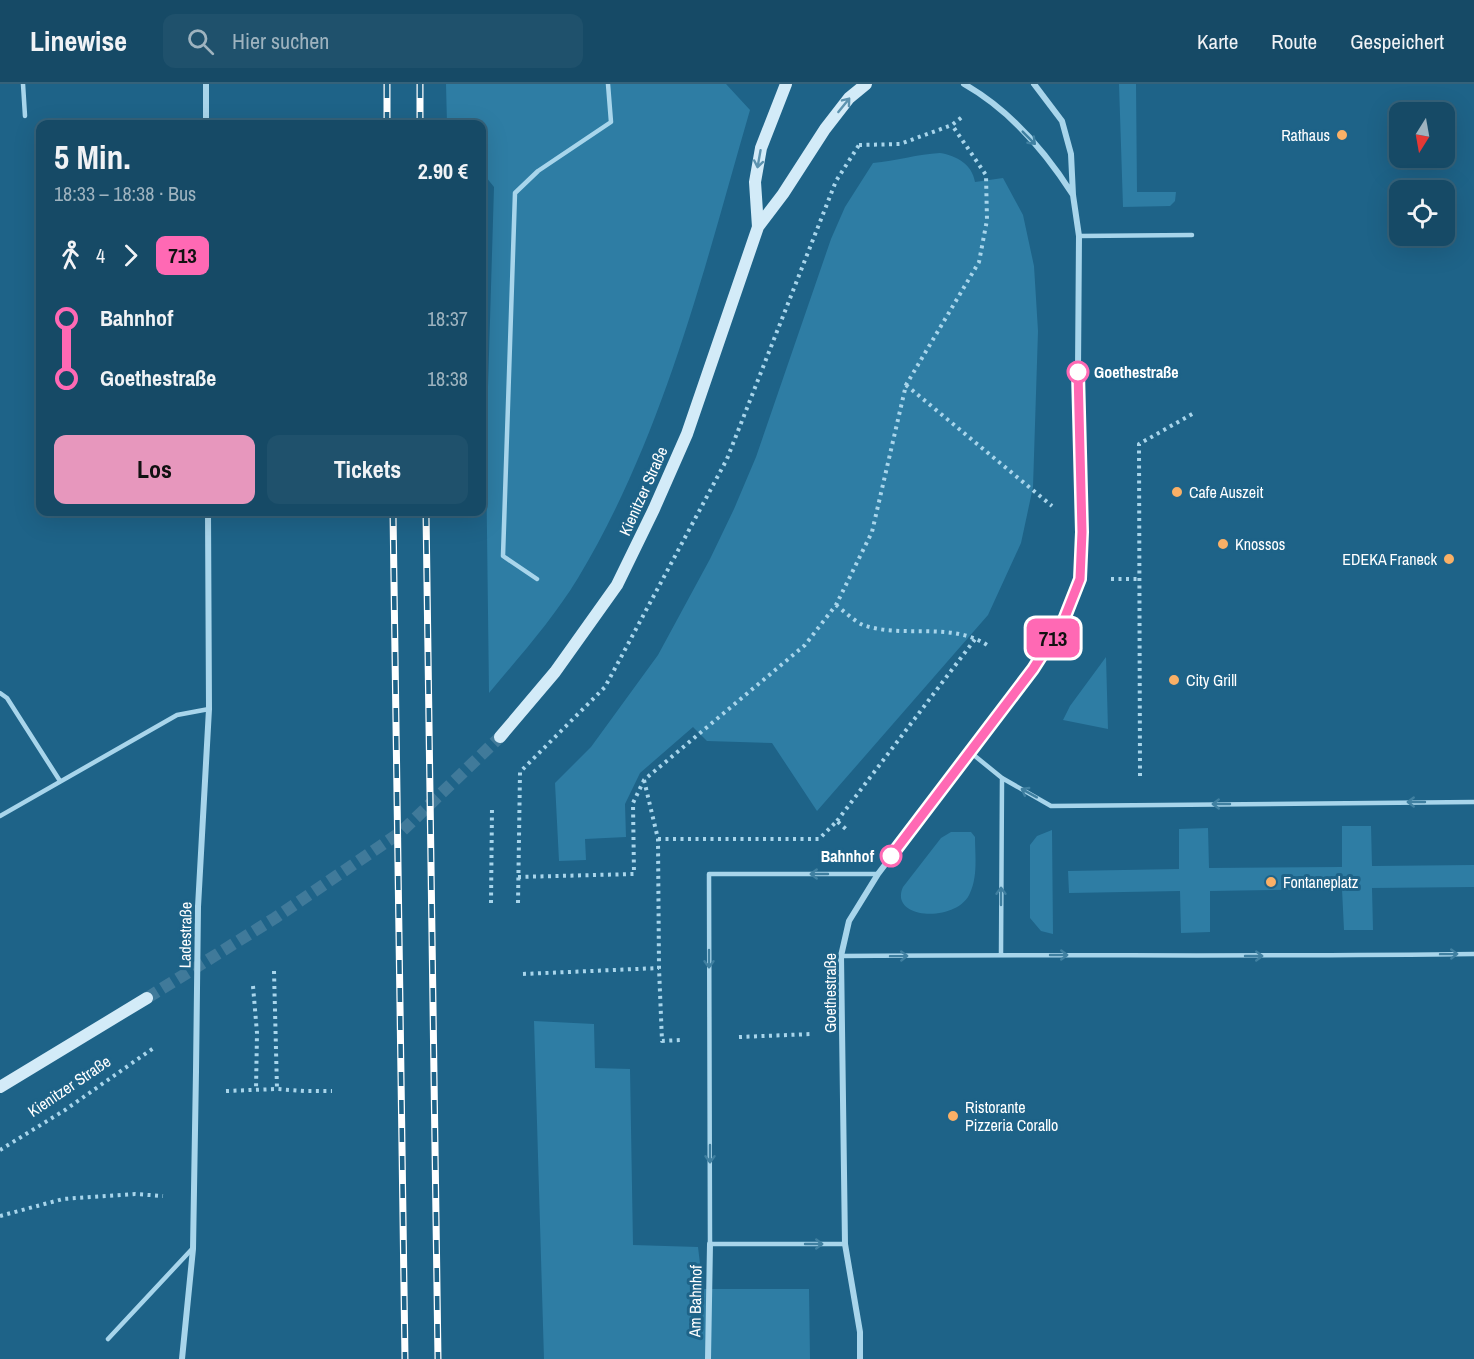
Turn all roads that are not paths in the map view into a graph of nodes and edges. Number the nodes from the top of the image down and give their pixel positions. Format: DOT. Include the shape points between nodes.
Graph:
graph roads {
  1 [pos="23,84"];
  2 [pos="206,84"];
  3 [pos="608,84"];
  4 [pos="786,84"];
  5 [pos="866,84"];
  6 [pos="964,84"];
  7 [pos="1034,84"];
  8 [pos="25,116"];
  9 [pos="206,120"];
  10 [pos="1073,195"];
  11 [pos="758,227"];
  12 [pos="1192,235"];
  13 [pos="1079,236"];
  14 [pos="208,516"];
  15 [pos="537,579"];
  16 [pos="0,693"];
  17 [pos="208,709"];
  18 [pos="500,736"];
  19 [pos="970,752"];
  20 [pos="1002,778"];
  21 [pos="60,781"];
  22 [pos="1474,802"];
  23 [pos="0,816"];
  24 [pos="878,874"];
  25 [pos="1001,954"];
  26 [pos="1474,954"];
  27 [pos="841,957"];
  28 [pos="147,998"];
  29 [pos="0,1087"];
  30 [pos="710,1244"];
  31 [pos="845,1244"];
  32 [pos="193,1249"];
  33 [pos="108,1339"];
  34 [pos="182,1359"];
  35 [pos="708,1359"];
  36 [pos="860,1359"];
  1 -- 8 [label="lane"];
  2 -- 9 [label="street"];
  3 -- 15 [label="lane" via="611,122 538,171 515,193 503,556"];
  4 -- 11 [label="street, Kienitzer Straße, one-way" via="762,148 755,182"];
  11 -- 5 [label="street, Kienitzer Straße, one-way" via="825,129 849,98"];
  6 -- 10 [label="street, Goethestraße, one-way" via="987,97 1031,139"];
  7 -- 10 [label="street, Goethestraße" via="1062,121 1071,154"];
  10 -- 13 [label="street, Goethestraße"];
  11 -- 18 [label="street, Kienitzer Straße" via="687,434 617,585 555,672"];
  12 -- 13 [label="lane"];
  13 -- 19 [label="street, Goethestraße" via="1080,579 1063,622"];
  14 -- 17 [label="street, Ladestraße"];
  16 -- 21 [label="lane"];
  17 -- 21 [label="lane" via="177,714"];
  17 -- 32 [label="street, Ladestraße, bridge" via="198,907"];
  19 -- 20 [label="lane"];
  19 -- 24 [label="street, Goethestraße"];
  22 -- 20 [label="lane, one-way" via="1051,806"];
  25 -- 20 [label="lane, one-way"];
  21 -- 23 [label="lane"];
  24 -- 27 [label="street, Goethestraße" via="849,921"];
  24 -- 30 [label="lane, one-way" via="709,874"];
  25 -- 26 [label="lane, one-way"];
  27 -- 25 [label="lane, one-way"];
  27 -- 31 [label="street, Goethestraße"];
  28 -- 29 [label="street, Kienitzer Straße"];
  30 -- 31 [label="lane, one-way"];
  30 -- 35 [label="street, Am Bahnhof"];
  31 -- 36 [label="street, Goethestraße" via="860,1332"];
  32 -- 33 [label="lane"];
  32 -- 34 [label="street, Ladestraße"];
}
